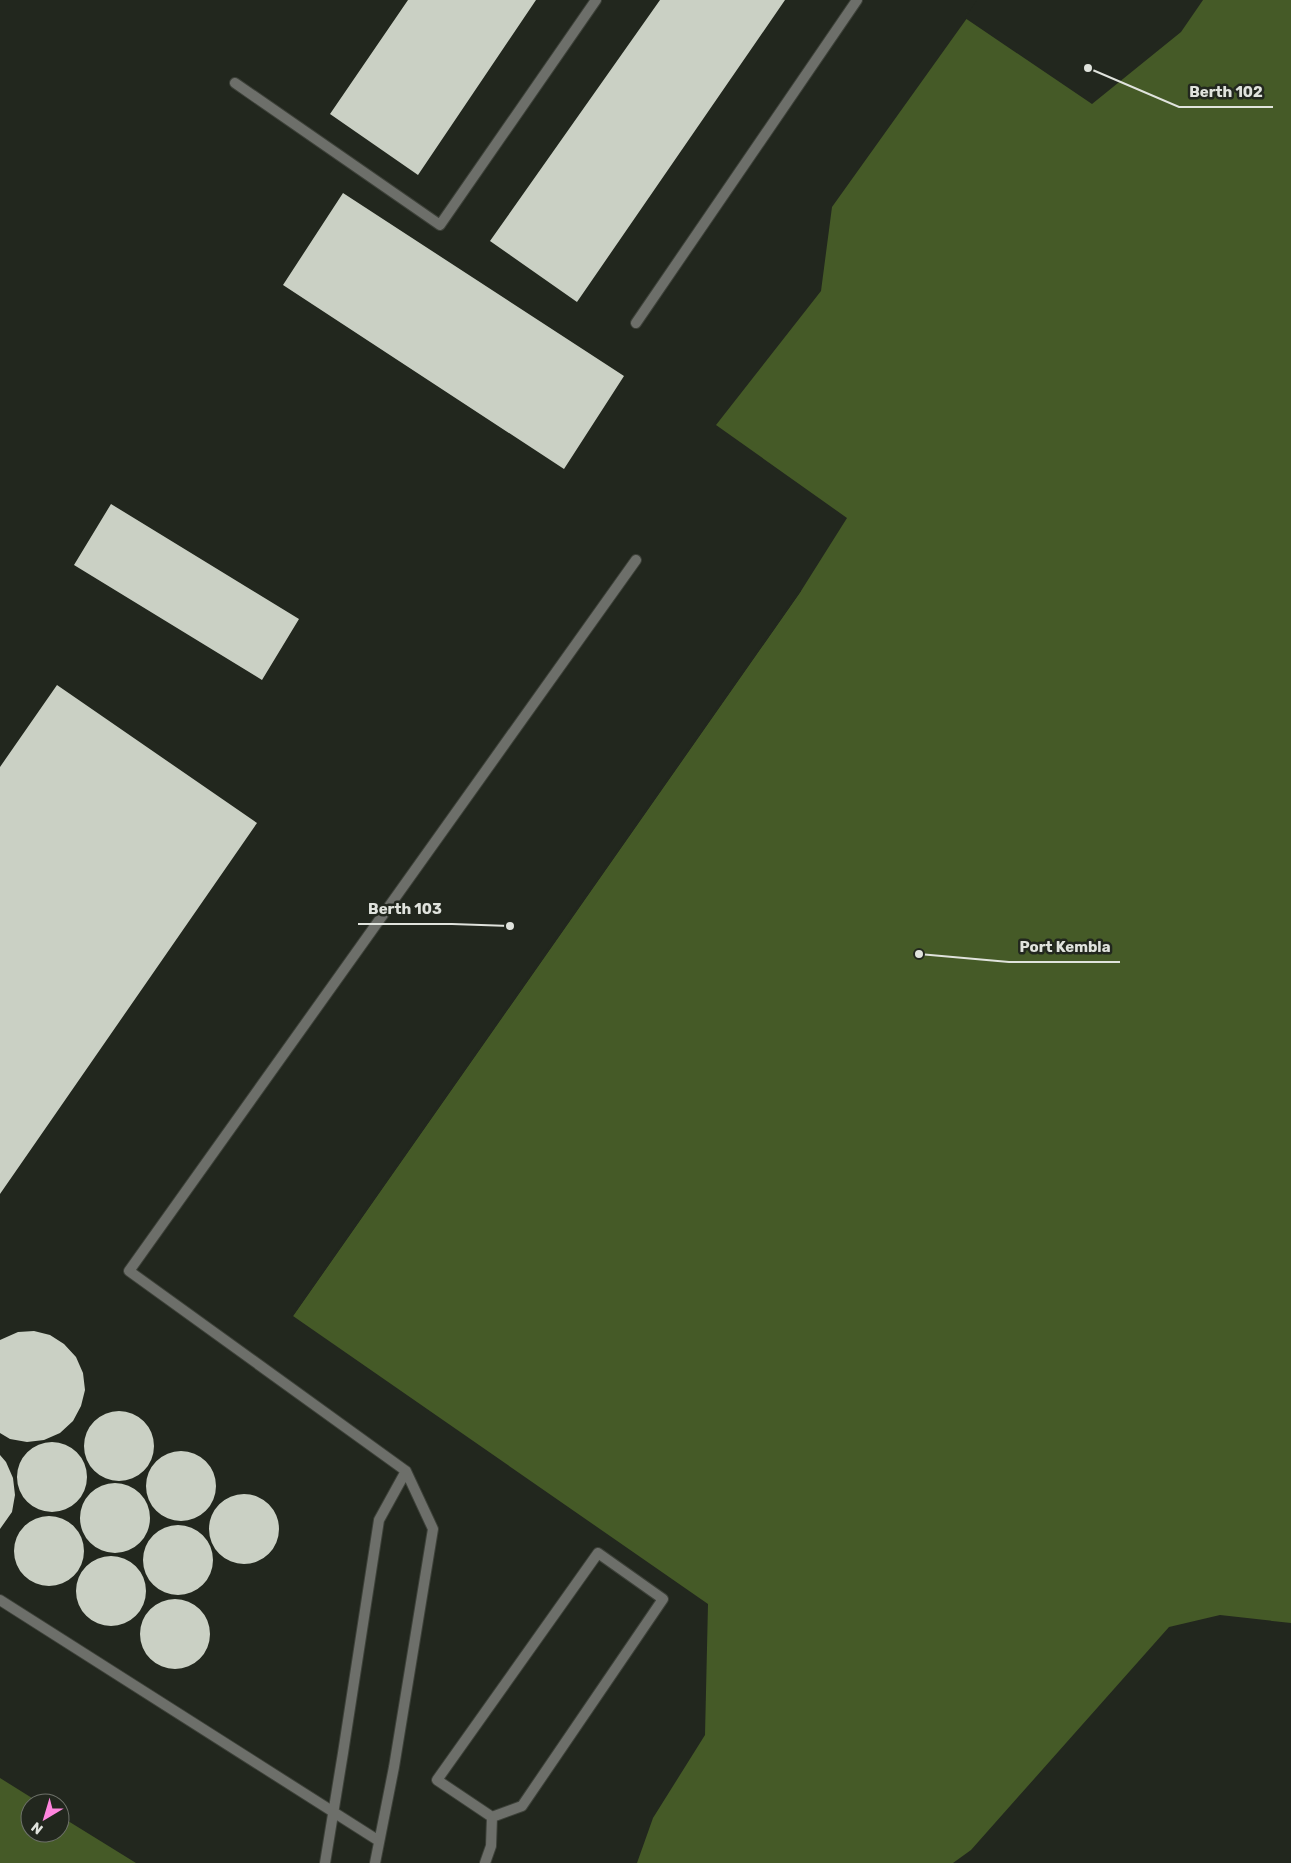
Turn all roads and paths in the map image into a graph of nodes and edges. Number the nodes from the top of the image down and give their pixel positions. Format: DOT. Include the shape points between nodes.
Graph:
graph roads {
  1 [pos="596,0"];
  2 [pos="857,0"];
  3 [pos="235,83"];
  4 [pos="636,323"];
  5 [pos="636,560"];
  6 [pos="406,1471"];
  7 [pos="0,1600"];
  8 [pos="333,1812"];
  9 [pos="492,1817"];
  10 [pos="379,1841"];
  11 [pos="325,1863"];
  12 [pos="375,1863"];
  13 [pos="486,1863"];
  1 -- 3 [label="lane" via="440,225"];
  2 -- 4 [label="lane"];
  5 -- 6 [label="lane" via="128,1272"];
  6 -- 8 [label="lane" via="379,1520"];
  6 -- 10 [label="lane" via="433,1529"];
  7 -- 8 [label="lane"];
  8 -- 10 [label="lane"];
  8 -- 11 [label="lane"];
  9 -- 9 [label="lane" via="438,1780 598,1553 663,1599 522,1806"];
  9 -- 13 [label="lane" via="491,1846"];
  10 -- 12 [label="lane"];
}
